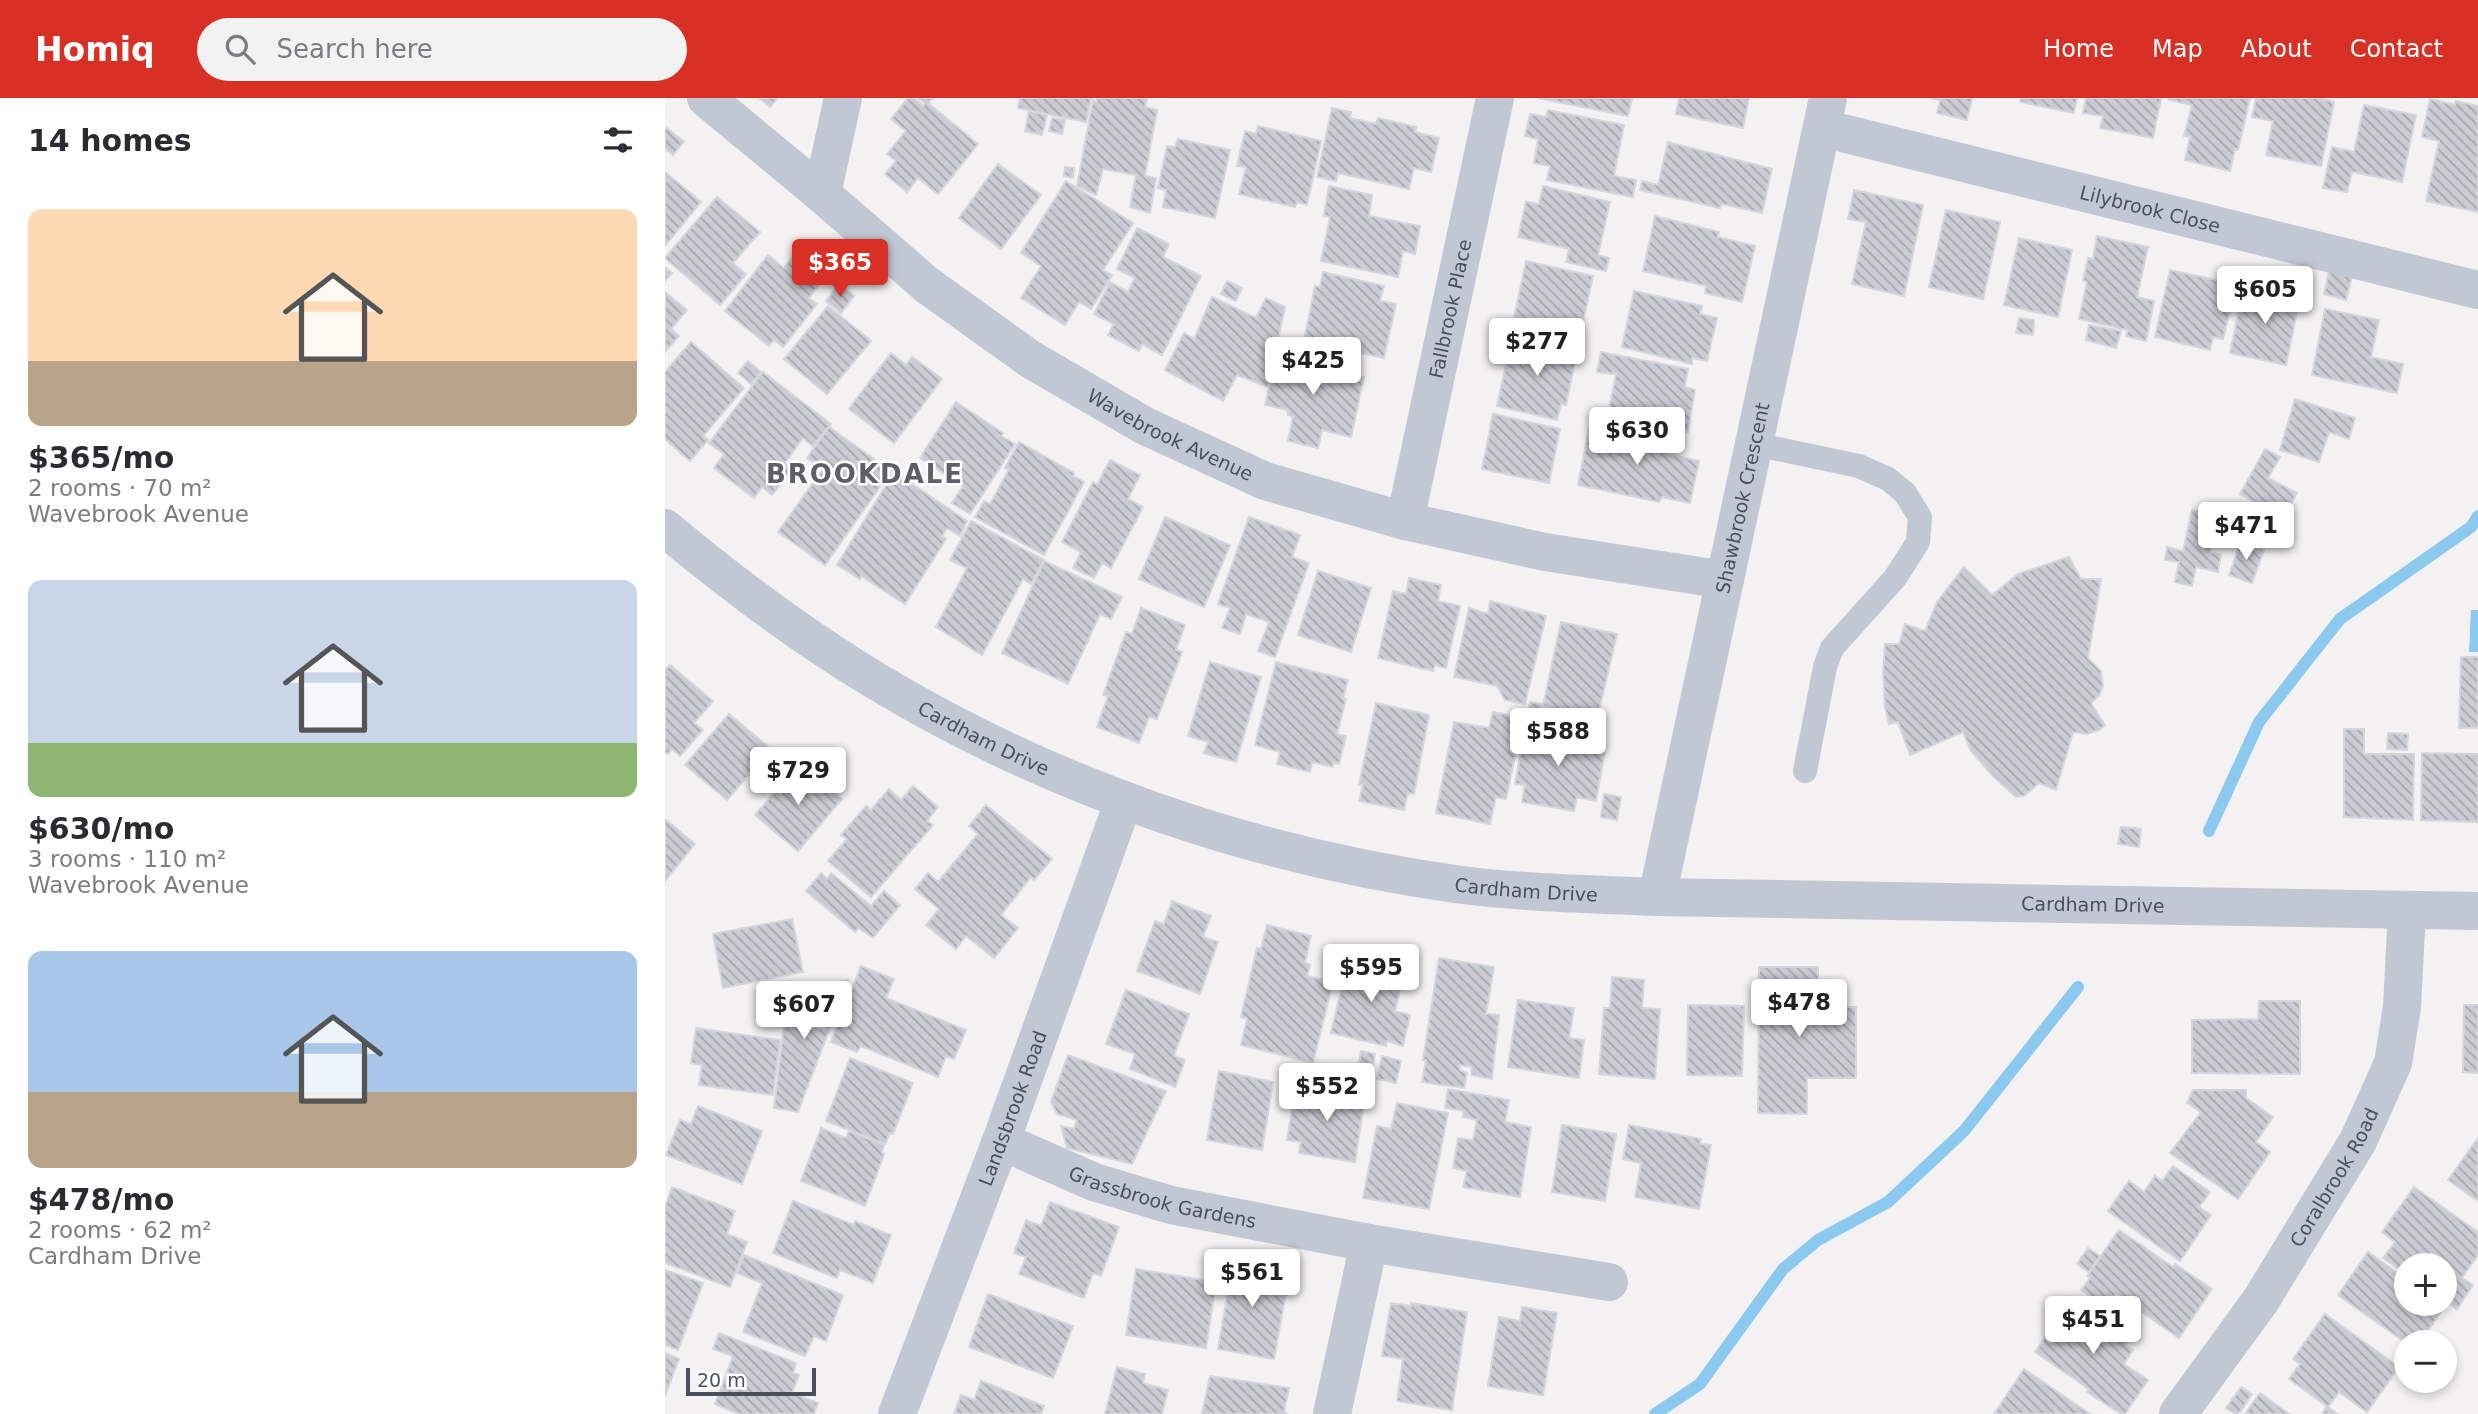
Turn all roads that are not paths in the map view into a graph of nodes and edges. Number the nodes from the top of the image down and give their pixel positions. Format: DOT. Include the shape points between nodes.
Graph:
graph roads {
  1 [pos="706,98"];
  2 [pos="843,98"];
  3 [pos="1491,99"];
  4 [pos="1825,113"];
  5 [pos="822,194"];
  6 [pos="2478,290"];
  7 [pos="1754,444"];
  8 [pos="1405,521"];
  9 [pos="665,528"];
  10 [pos="1725,580"];
  11 [pos="1805,771"];
  12 [pos="1124,800"];
  13 [pos="1657,897"];
  14 [pos="2407,911"];
  15 [pos="2478,911"];
  16 [pos="1001,1141"];
  17 [pos="1369,1243"];
  18 [pos="1609,1282"];
  19 [pos="897,1414"];
  20 [pos="1332,1414"];
  21 [pos="2178,1414"];
  1 -- 5 [label="street, Wavebrook Avenue"];
  2 -- 5 [label="street"];
  3 -- 8 [label="street, Fallbrook Place"];
  4 -- 6 [label="street, Lilybrook Close"];
  4 -- 7 [label="street, Shawbrook Crescent"];
  5 -- 8 [label="street, Wavebrook Avenue" via="927,285 1030,359 1145,426 1265,481"];
  7 -- 10 [label="street, Shawbrook Crescent"];
  7 -- 11 [label="lane" via="1859,466 1888,478 1905,493 1920,517 1918,542 1895,578 1832,648"];
  8 -- 10 [label="street, Wavebrook Avenue" via="1545,552"];
  9 -- 12 [label="street, Cardham Drive" via="795,629 876,681 960,728"];
  10 -- 13 [label="street, Shawbrook Crescent"];
  12 -- 13 [label="street, Cardham Drive" via="1246,840 1428,879 1527,891"];
  12 -- 16 [label="street, Landsbrook Road"];
  13 -- 14 [label="street, Cardham Drive"];
  14 -- 15 [label="street, Cardham Drive"];
  14 -- 21 [label="street, Coralbrook Road" via="2402,1007 2393,1063 2358,1141 2261,1300"];
  16 -- 17 [label="street, Grassbrook Gardens" via="1094,1182 1171,1205"];
  16 -- 19 [label="street, Landsbrook Road"];
  17 -- 18 [label="street, Grassbrook Gardens"];
  17 -- 20 [label="street"];
}
